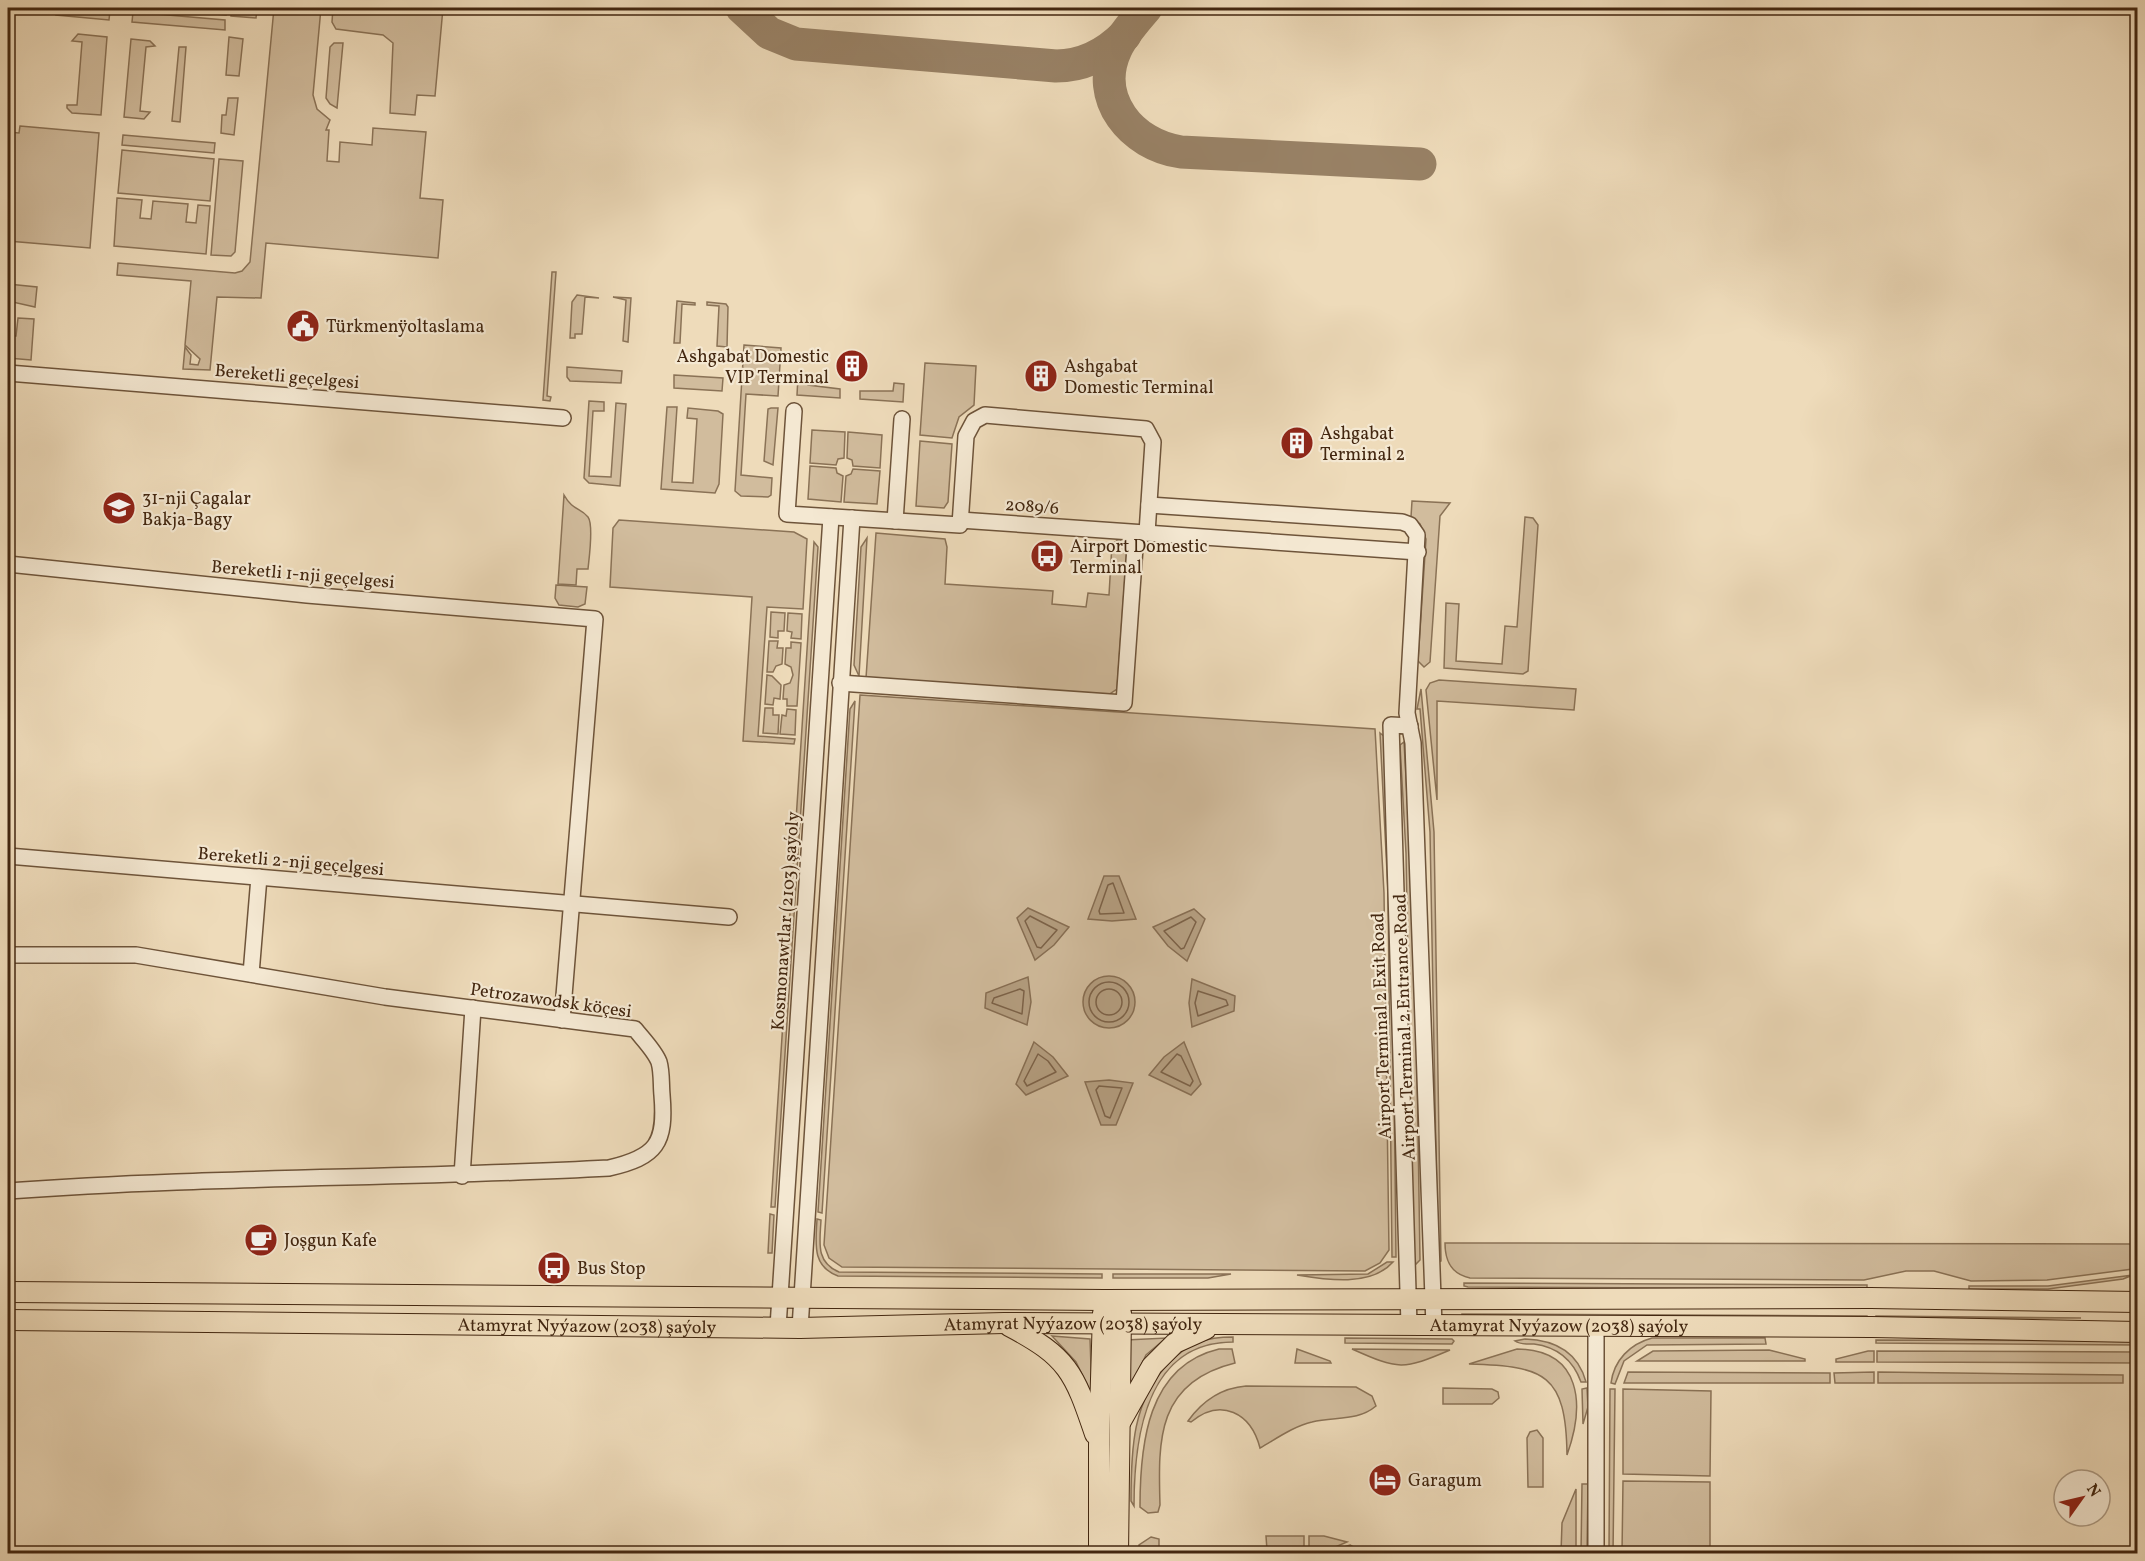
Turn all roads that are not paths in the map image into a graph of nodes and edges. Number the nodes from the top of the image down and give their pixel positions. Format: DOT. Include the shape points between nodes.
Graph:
graph roads {
  1 [pos="8,372"];
  2 [pos="794,411"];
  3 [pos="563,418"];
  4 [pos="902,419"];
  5 [pos="1149,505"];
  6 [pos="831,517"];
  7 [pos="852,518"];
  8 [pos="960,520"];
  9 [pos="895,521"];
  10 [pos="1142,533"];
  11 [pos="1418,552"];
  12 [pos="8,564"];
  13 [pos="840,683"];
  14 [pos="1410,726"];
  15 [pos="8,856"];
  16 [pos="259,878"];
  17 [pos="572,903"];
  18 [pos="729,917"];
  19 [pos="8,955"];
  20 [pos="251,974"];
  21 [pos="473,1008"];
  22 [pos="562,1020"];
  23 [pos="462,1176"];
  24 [pos="8,1191"];
  25 [pos="2138,1291"];
  26 [pos="8,1292"];
  27 [pos="780,1298"];
  28 [pos="802,1298"];
  29 [pos="1113,1299"];
  30 [pos="1409,1299"];
  31 [pos="1432,1299"];
  32 [pos="2079,1301"];
  33 [pos="2138,1302"];
  34 [pos="8,1320"];
  35 [pos="1004,1323"];
  36 [pos="1112,1324"];
  37 [pos="1409,1325"];
  38 [pos="1213,1326"];
  39 [pos="1434,1326"];
  40 [pos="1596,1326"];
  41 [pos="778,1328"];
  42 [pos="800,1328"];
  43 [pos="2138,1332"];
  44 [pos="1119,1426"];
  45 [pos="1099,1445"];
  46 [pos="1099,1554"];
  47 [pos="1118,1554"];
  48 [pos="1596,1554"];
  1 -- 3 [label="street, Bereketli geçelgesi"];
  2 -- 6 [label="street" via="787,514"];
  4 -- 9 [label="street"];
  5 -- 8 [label="street" via="1153,438 1146,429 985,415 967,431"];
  5 -- 10 [label="street"];
  5 -- 11 [label="street" via="1402,522 1415,531"];
  6 -- 7 [label="street"];
  6 -- 27 [label="street, Kosmonawtlar (2103) şaýoly"];
  7 -- 9 [label="street"];
  7 -- 13 [label="street"];
  8 -- 9 [label="street, 2089/6" via="960,525"];
  8 -- 10 [label="street, 2089/6"];
  10 -- 11 [label="street, 2089/6"];
  10 -- 13 [label="street" via="1124,703"];
  11 -- 14 [label="street, Airport Terminal 2 Entrance Road" via="1407,713"];
  12 -- 17 [label="street, Bereketli 1-nji geçelgesi" via="595,619"];
  13 -- 28 [label="street"];
  14 -- 30 [label="street, Airport Terminal 2 Exit Road" via="1391,725"];
  14 -- 31 [label="street, Airport Terminal 2 Entrance Road" via="1422,959"];
  15 -- 16 [label="street, Bereketli 2-nji geçelgesi"];
  16 -- 17 [label="street, Bereketli 2-nji geçelgesi"];
  16 -- 20 [label="street"];
  17 -- 18 [label="street, Bereketli 2-nji geçelgesi"];
  17 -- 22 [label="street"];
  19 -- 20 [label="street, Petrozawodsk köçesi" via="136,956"];
  20 -- 21 [label="street, Petrozawodsk köçesi"];
  21 -- 22 [label="street, Petrozawodsk köçesi"];
  21 -- 23 [label="street"];
  22 -- 23 [label="street, Petrozawodsk köçesi" via="635,1029 659,1062 662,1138 651,1153 609,1168"];
  23 -- 24 [label="street, Petrozawodsk köçesi" via="90,1185"];
  25 -- 32 [label="main road"];
  26 -- 27 [label="main road, Atamyrat Nyýazow (2038) şaýoly"];
  27 -- 28 [label="main road, Atamyrat Nyýazow (2038) şaýoly"];
  27 -- 41 [label="street, Kosmonawtlar (2103) şaýoly"];
  28 -- 29 [label="main road, Atamyrat Nyýazow (2038) şaýoly"];
  28 -- 42 [label="street"];
  29 -- 30 [label="main road, Atamyrat Nyýazow (2038) şaýoly"];
  29 -- 36 [label="main road"];
  30 -- 31 [label="main road, Atamyrat Nyýazow (2038) şaýoly"];
  30 -- 37 [label="street, Airport Terminal 2 Exit Road"];
  31 -- 32 [label="main road, Atamyrat Nyýazow (2038) şaýoly"];
  31 -- 39 [label="street, Airport Terminal 2 Entrance Road"];
  32 -- 33 [label="main road, Atamyrat Nyýazow (2038) şaýoly"];
  34 -- 41 [label="main road, Atamyrat Nyýazow (2038) şaýoly"];
  35 -- 36 [label="main road, Atamyrat Nyýazow (2038) şaýoly"];
  35 -- 42 [label="main road, Atamyrat Nyýazow (2038) şaýoly"];
  35 -- 45 [label="main road" via="1059,1356 1080,1389"];
  36 -- 38 [label="main road, Atamyrat Nyýazow (2038) şaýoly"];
  36 -- 44 [label="main road"];
  36 -- 45 [label="main road"];
  37 -- 38 [label="main road, Atamyrat Nyýazow (2038) şaýoly"];
  37 -- 39 [label="main road, Atamyrat Nyýazow (2038) şaýoly"];
  38 -- 44 [label="main road" via="1174,1343 1152,1366"];
  39 -- 40 [label="main road, Atamyrat Nyýazow (2038) şaýoly"];
  40 -- 43 [label="main road, Atamyrat Nyýazow (2038) şaýoly"];
  40 -- 48 [label="street"];
  41 -- 42 [label="main road, Atamyrat Nyýazow (2038) şaýoly"];
  44 -- 47 [label="main road"];
  45 -- 46 [label="main road"];
}
